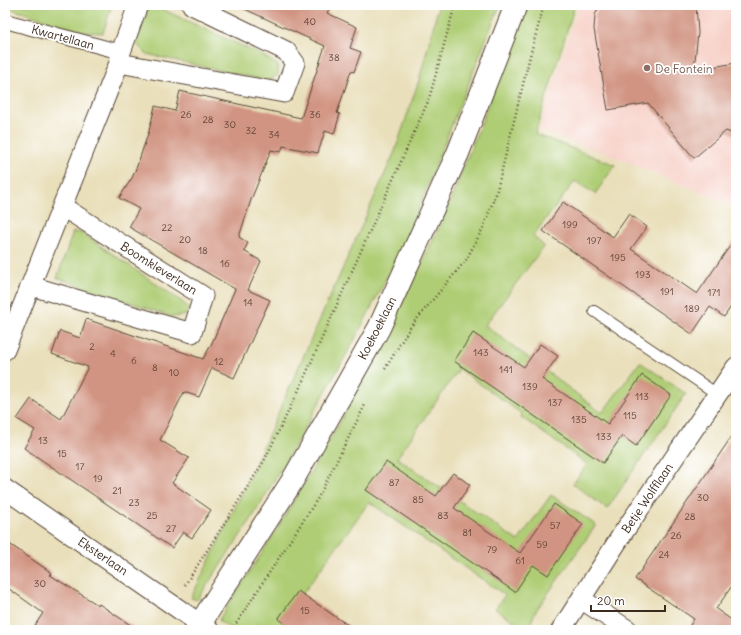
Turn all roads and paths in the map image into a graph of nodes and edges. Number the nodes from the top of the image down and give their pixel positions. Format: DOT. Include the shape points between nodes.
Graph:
graph roads {
  1 [pos="138,5"];
  2 [pos="192,5"];
  3 [pos="455,5"];
  4 [pos="516,5"];
  5 [pos="5,21"];
  6 [pos="120,58"];
  7 [pos="63,207"];
  8 [pos="31,286"];
  9 [pos="594,311"];
  10 [pos="5,350"];
  11 [pos="736,367"];
  12 [pos="717,394"];
  13 [pos="5,489"];
  14 [pos="581,599"];
  15 [pos="173,605"];
  16 [pos="202,628"];
  17 [pos="561,630"];
  18 [pos="628,630"];
  1 -- 6 [label="street"];
  2 -- 6 [label="street" via="286,52 295,63 284,93"];
  3 -- 15 [label="path" via="429,99 297,394 264,462"];
  4 -- 16 [label="street, Koekoeklaan" via="458,153 379,328 291,483"];
  5 -- 6 [label="street, Kwartellaan"];
  6 -- 7 [label="street"];
  7 -- 8 [label="street"];
  7 -- 8 [label="street, Boomkleverlaan" via="203,296 192,333"];
  8 -- 10 [label="street"];
  9 -- 12 [label="lane"];
  11 -- 12 [label="street, Betje Wolfflaan"];
  12 -- 14 [label="street, Betje Wolfflaan"];
  13 -- 15 [label="street, Eksterlaan"];
  14 -- 17 [label="street, Betje Wolfflaan"];
  14 -- 18 [label="street"];
  15 -- 16 [label="street, Eksterlaan"];
}
